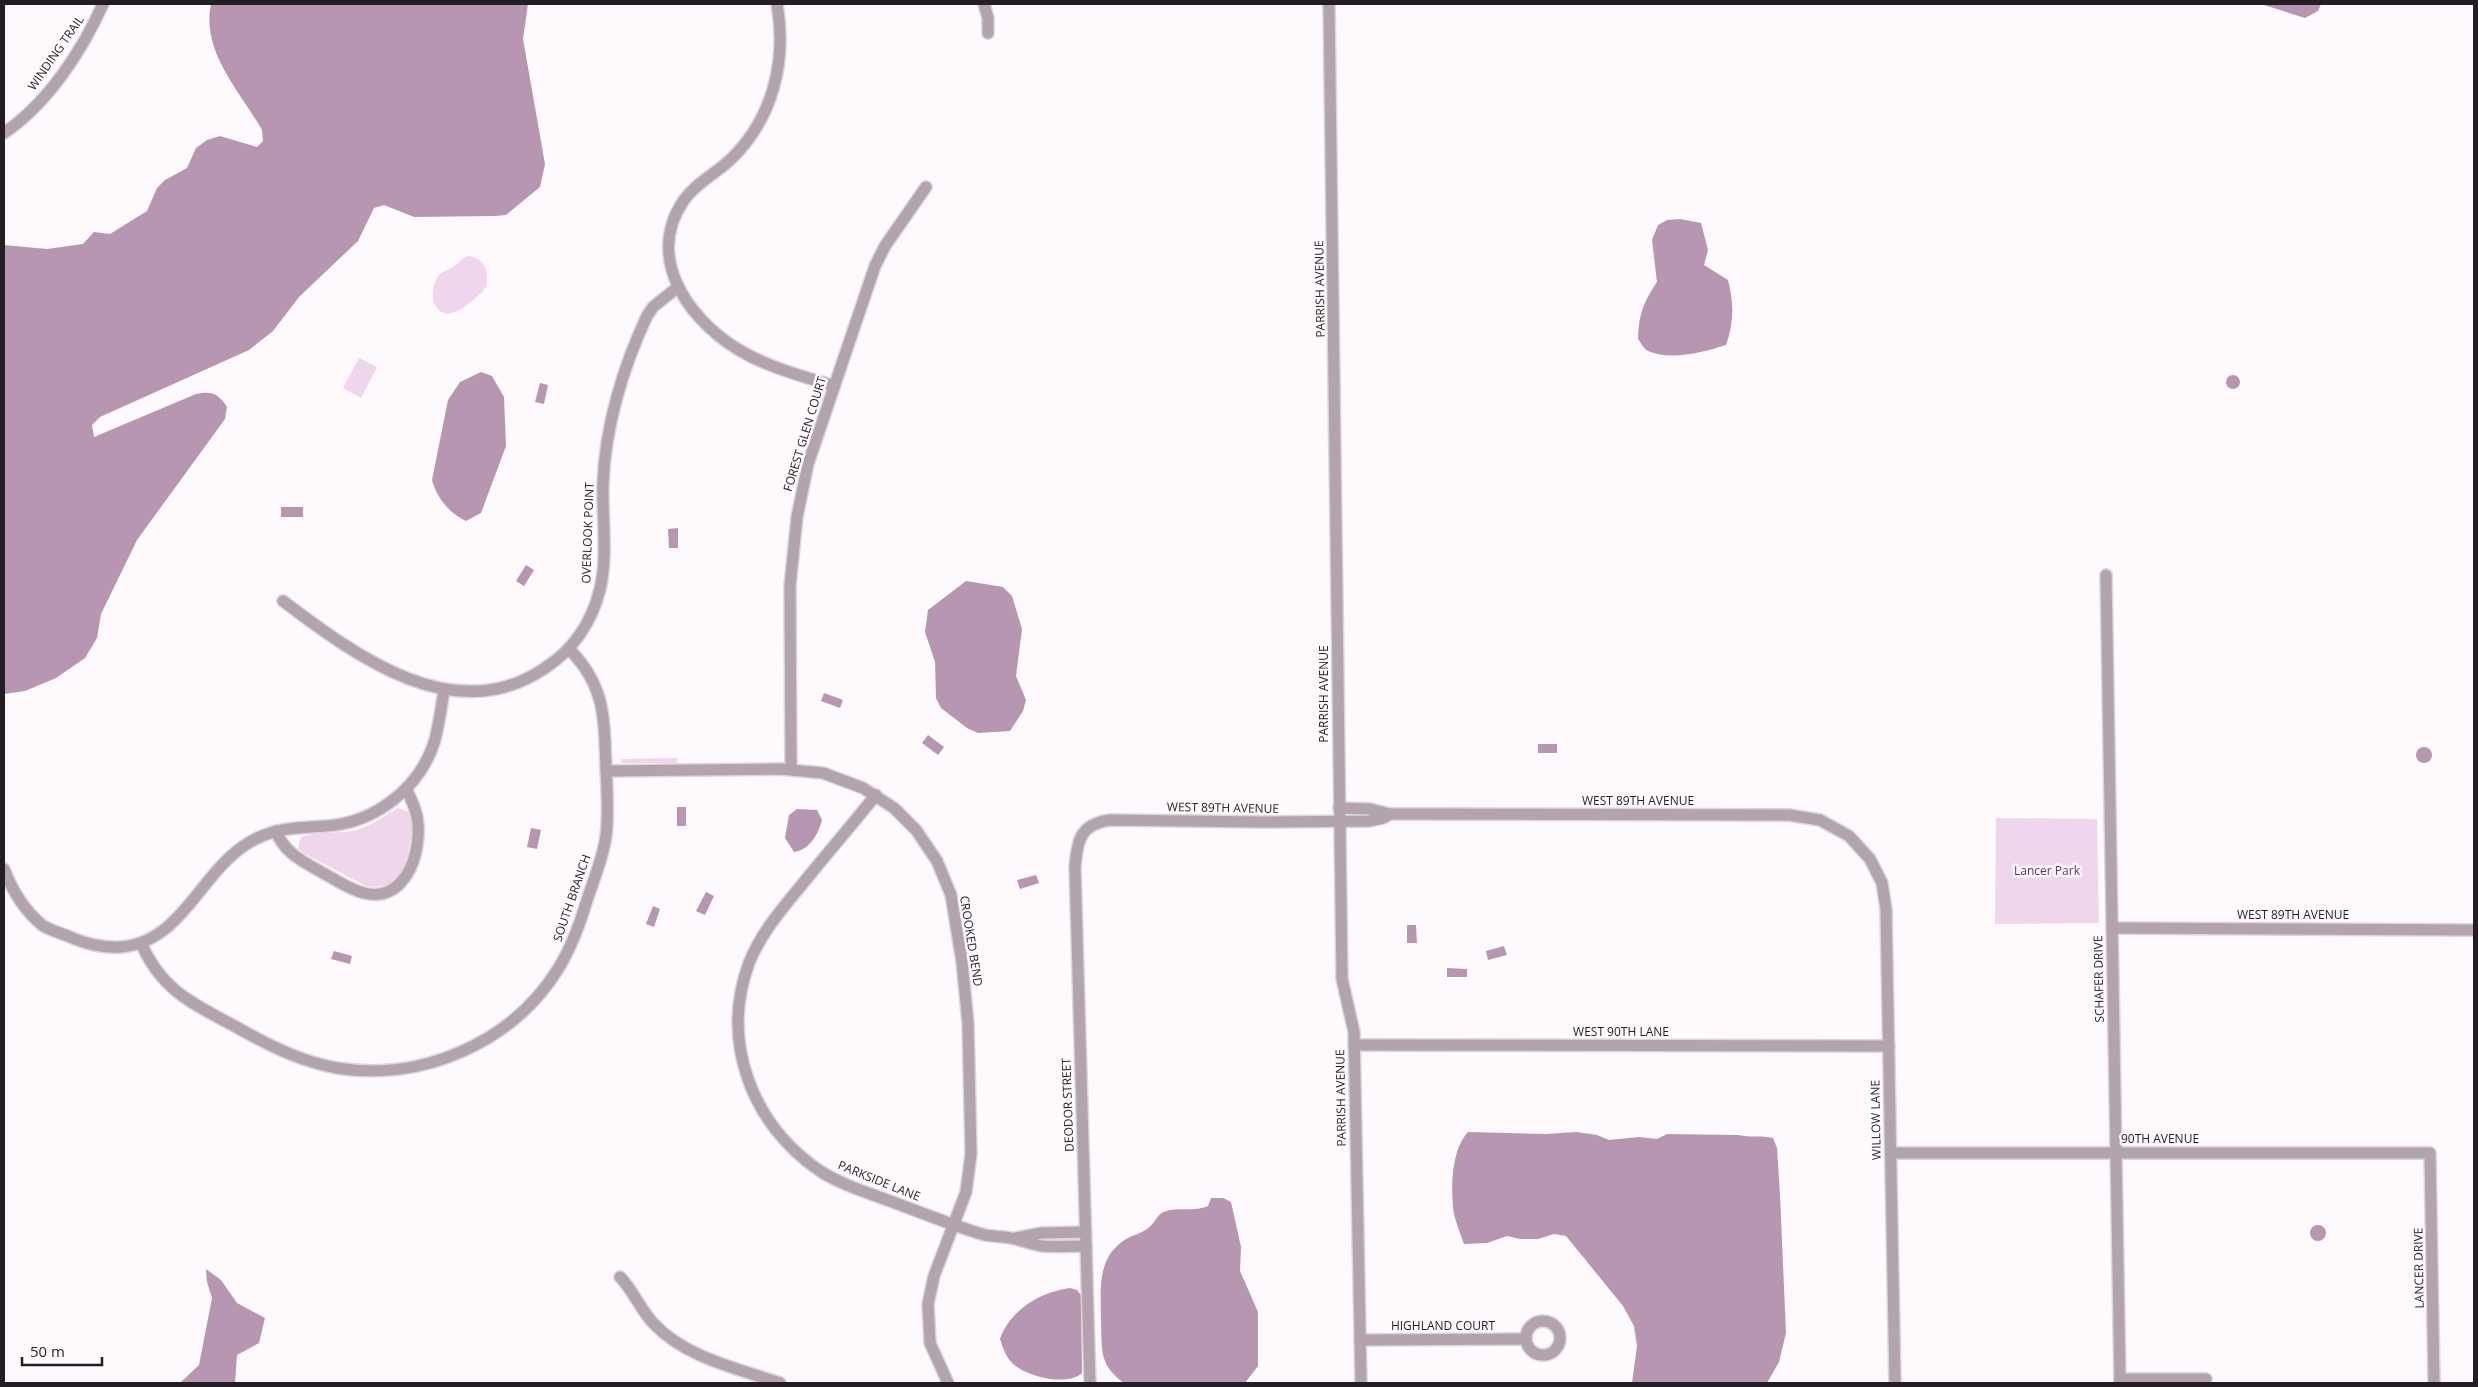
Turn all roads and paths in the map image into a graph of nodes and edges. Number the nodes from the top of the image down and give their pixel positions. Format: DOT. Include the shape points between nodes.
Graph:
graph roads {
  1 [pos="103,4"];
  2 [pos="777,4"];
  3 [pos="984,4"];
  4 [pos="1329,4"];
  5 [pos="988,34"];
  6 [pos="4,133"];
  7 [pos="926,187"];
  8 [pos="678,288"];
  9 [pos="834,386"];
  10 [pos="2106,575"];
  11 [pos="283,601"];
  12 [pos="569,649"];
  13 [pos="444,691"];
  14 [pos="791,769"];
  15 [pos="606,771"];
  16 [pos="406,789"];
  17 [pos="876,795"];
  18 [pos="1339,808"];
  19 [pos="1390,814"];
  20 [pos="1340,821"];
  21 [pos="1087,828"];
  22 [pos="276,831"];
  23 [pos="1870,859"];
  24 [pos="4,869"];
  25 [pos="2112,928"];
  26 [pos="2474,930"];
  27 [pos="141,943"];
  28 [pos="1354,1045"];
  29 [pos="1889,1046"];
  30 [pos="2115,1152"];
  31 [pos="1891,1153"];
  32 [pos="2430,1153"];
  33 [pos="953,1226"];
  34 [pos="1086,1232"];
  35 [pos="1014,1238"];
  36 [pos="1086,1246"];
  37 [pos="620,1277"];
  38 [pos="1526,1339"];
  39 [pos="1360,1340"];
  40 [pos="2206,1379"];
  41 [pos="2120,1381"];
  42 [pos="780,1383"];
  43 [pos="947,1383"];
  44 [pos="1090,1383"];
  45 [pos="1361,1383"];
  46 [pos="1895,1383"];
  47 [pos="2434,1383"];
  1 -- 6 [label="street, WINDING TRAIL" via="93,27 57,81"];
  2 -- 8 [label="street" via="780,57 768,106 748,140 731,159 691,192 674,222 670,256"];
  3 -- 5 [label="street"];
  4 -- 18 [label="street, PARRISH AVENUE"];
  7 -- 9 [label="street, FOREST GLEN COURT" via="880,255"];
  8 -- 9 [label="street" via="696,314 727,342 768,364"];
  8 -- 12 [label="street, OVERLOOK POINT" via="660,300 647,316 618,396 604,469 600,590 587,622"];
  9 -- 14 [label="street, FOREST GLEN COURT" via="805,477 792,551"];
  10 -- 25 [label="street, SCHAFER DRIVE"];
  11 -- 13 [label="street, OVERLOOK POINT" via="367,657 411,680"];
  12 -- 13 [label="street, OVERLOOK POINT" via="543,670 505,688 476,693"];
  12 -- 15 [label="street, SOUTH BRANCH" via="586,669 600,695"];
  13 -- 16 [label="street" via="434,744"];
  14 -- 15 [label="street, CROOKED BEND"];
  14 -- 17 [label="street, CROOKED BEND" via="837,777"];
  15 -- 27 [label="street, SOUTH BRANCH" via="604,846 582,917 565,957 551,980 524,1011 487,1038 451,1056 418,1066 372,1071 336,1068 303,1059 272,1047 171,988 152,966"];
  16 -- 22 [label="street" via="388,804 356,820"];
  16 -- 22 [label="street" via="419,823 412,868 401,884 383,893 373,895 357,890 303,861 287,848"];
  17 -- 33 [label="street, CROOKED BEND" via="910,823 930,849 946,881 955,916 968,1023 971,1154 968,1183"];
  17 -- 33 [label="street, PARKSIDE LANE" via="759,942 740,999 738,1031 741,1056 751,1089 767,1119 804,1159 843,1183"];
  18 -- 19 [label="street, WEST 89TH AVENUE"];
  18 -- 20 [label="street, PARRISH AVENUE"];
  19 -- 20 [label="street, WEST 89TH AVENUE" via="1369,821"];
  19 -- 23 [label="street, WEST 89TH AVENUE" via="1789,814 1820,820 1849,836"];
  20 -- 21 [label="street, WEST 89TH AVENUE" via="1110,820"];
  20 -- 28 [label="street, PARRISH AVENUE" via="1342,979"];
  21 -- 34 [label="street, DEODOR STREET" via="1076,846 1075,868"];
  22 -- 27 [label="street" via="250,842 233,854 169,926"];
  23 -- 29 [label="street, WILLOW LANE" via="1882,883 1886,909"];
  24 -- 27 [label="street" via="12,888 43,925 76,940 106,947"];
  25 -- 26 [label="street, WEST 89TH AVENUE"];
  25 -- 30 [label="street, SCHAFER DRIVE"];
  28 -- 29 [label="street, WEST 90TH LANE"];
  28 -- 39 [label="street, PARRISH AVENUE"];
  29 -- 31 [label="street, WILLOW LANE"];
  30 -- 31 [label="street, 90TH AVENUE"];
  30 -- 32 [label="street, 90TH AVENUE"];
  30 -- 41 [label="street, SCHAFER DRIVE"];
  31 -- 46 [label="street, WILLOW LANE"];
  32 -- 47 [label="street, LANCER DRIVE"];
  33 -- 35 [label="street, PARKSIDE LANE" via="988,1236"];
  33 -- 43 [label="street, CROOKED BEND" via="931,1286 927,1313 930,1343"];
  34 -- 35 [label="street, PARKSIDE LANE" via="1041,1233"];
  34 -- 36 [label="street, DEODOR STREET"];
  35 -- 36 [label="street, PARKSIDE LANE" via="1042,1246"];
  36 -- 44 [label="street, DEODOR STREET"];
  37 -- 42 [label="street" via="642,1310 669,1339 691,1352"];
  38 -- 39 [label="street, HIGHLAND COURT"];
  39 -- 45 [label="street, PARRISH AVENUE"];
  40 -- 41 [label="street"];
}
